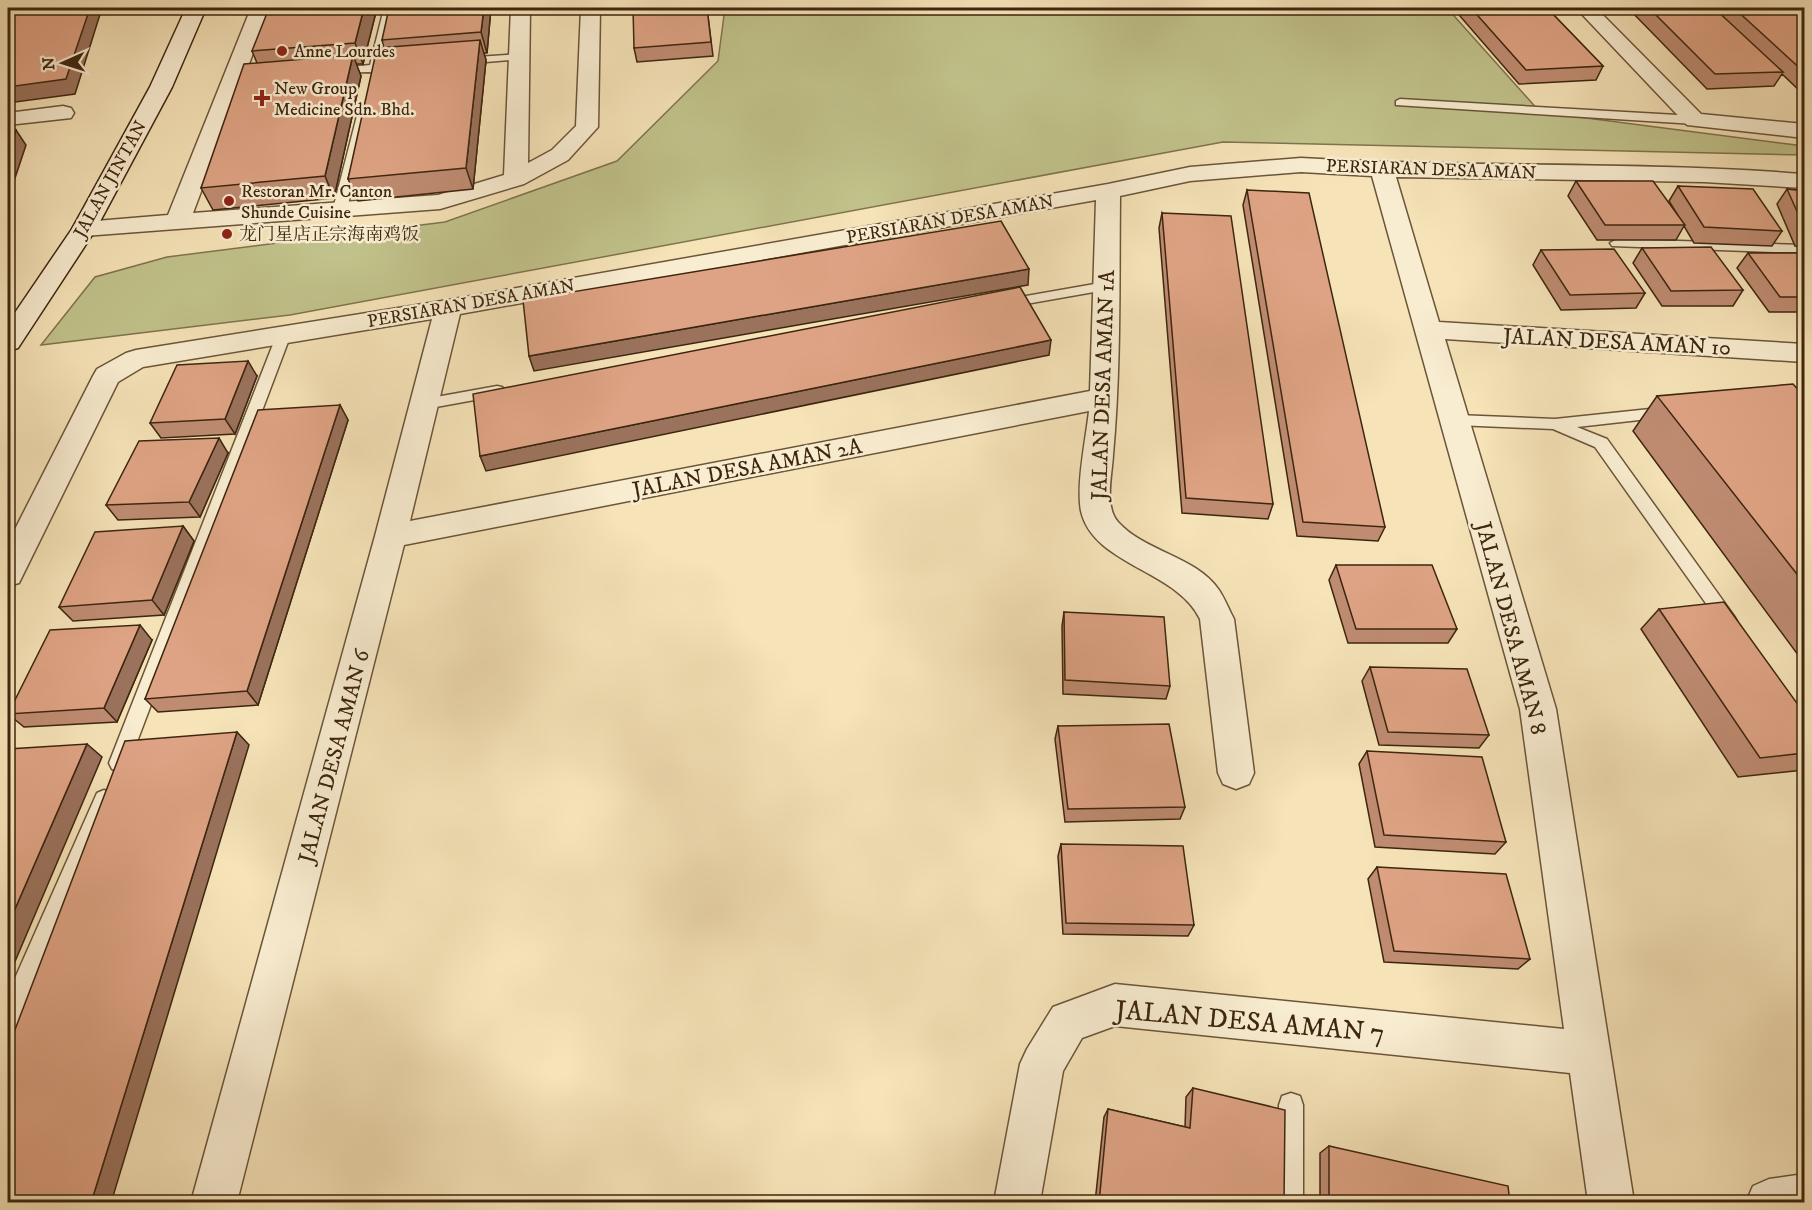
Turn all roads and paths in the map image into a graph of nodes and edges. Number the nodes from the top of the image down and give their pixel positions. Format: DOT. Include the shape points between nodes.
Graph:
graph roads {
  1 [pos="196,8"];
  2 [pos="260,8"];
  3 [pos="389,8"];
  4 [pos="520,8"];
  5 [pos="590,8"];
  6 [pos="1586,8"];
  7 [pos="519,57"];
  8 [pos="452,62"];
  9 [pos="408,65"];
  10 [pos="327,72"];
  11 [pos="373,73"];
  12 [pos="367,100"];
  13 [pos="1400,103"];
  14 [pos="63,113"];
  15 [pos="8,119"];
  16 [pos="1695,120"];
  17 [pos="1804,131"];
  18 [pos="1382,170"];
  19 [pos="516,179"];
  20 [pos="1804,182"];
  21 [pos="1108,191"];
  22 [pos="340,209"];
  23 [pos="178,220"];
  24 [pos="84,229"];
  25 [pos="1617,243"];
  26 [pos="1804,249"];
  27 [pos="1106,286"];
  28 [pos="988,306"];
  29 [pos="448,308"];
  30 [pos="1430,330"];
  31 [pos="284,334"];
  32 [pos="8,342"];
  33 [pos="1804,353"];
  34 [pos="507,390"];
  35 [pos="1104,398"];
  36 [pos="425,404"];
  37 [pos="1681,411"];
  38 [pos="1456,420"];
  39 [pos="1555,424"];
  40 [pos="391,536"];
  41 [pos="8,574"];
  42 [pos="1735,630"];
  43 [pos="1236,773"];
  44 [pos="8,1020"];
  45 [pos="1588,1053"];
  46 [pos="1291,1106"];
  47 [pos="1804,1197"];
  48 [pos="214,1203"];
  49 [pos="1017,1203"];
  50 [pos="1290,1203"];
  51 [pos="1611,1203"];
  52 [pos="1769,1203"];
  1 -- 24 [label="street, JALAN JINTAN" via="161,87"];
  2 -- 23 [label="street" via="238,79"];
  3 -- 11 [label="lane"];
  4 -- 7 [label="street"];
  5 -- 19 [label="street" via="587,127 560,155"];
  6 -- 16 [label="street"];
  7 -- 8 [label="lane"];
  7 -- 19 [label="street"];
  9 -- 11 [label="lane"];
  10 -- 11 [label="lane"];
  12 -- 22 [label="lane"];
  13 -- 16 [label="lane"];
  14 -- 15 [label="street"];
  16 -- 17 [label="street"];
  18 -- 20 [label="street, PERSIARAN DESA AMAN" via="1704,175"];
  18 -- 21 [label="street, PERSIARAN DESA AMAN" via="1301,165 1190,174"];
  18 -- 30 [label="street, JALAN DESA AMAN 8"];
  19 -- 22 [label="street" via="440,202"];
  21 -- 27 [label="street, JALAN DESA AMAN 1A"];
  21 -- 29 [label="street, PERSIARAN DESA AMAN"];
  22 -- 23 [label="street"];
  23 -- 24 [label="street"];
  24 -- 32 [label="street, JALAN JINTAN"];
  25 -- 26 [label="lane"];
  27 -- 28 [label="lane"];
  27 -- 35 [label="street, JALAN DESA AMAN 1A"];
  29 -- 31 [label="street, PERSIARAN DESA AMAN"];
  29 -- 36 [label="street, JALAN DESA AMAN 6"];
  30 -- 33 [label="street, JALAN DESA AMAN 10"];
  30 -- 38 [label="street, JALAN DESA AMAN 8"];
  31 -- 41 [label="street, PERSIARAN DESA AMAN" via="136,359 107,376"];
  31 -- 44 [label="lane" via="134,729"];
  34 -- 36 [label="lane"];
  35 -- 40 [label="street, JALAN DESA AMAN 2A"];
  35 -- 43 [label="street, JALAN DESA AMAN 1A" via="1095,494 1097,513 1107,530 1124,544 1184,578 1207,598 1217,619"];
  36 -- 40 [label="street, JALAN DESA AMAN 6"];
  37 -- 39 [label="lane"];
  38 -- 39 [label="lane"];
  38 -- 45 [label="street, JALAN DESA AMAN 8" via="1538,709"];
  39 -- 42 [label="lane" via="1601,443"];
  40 -- 48 [label="street, JALAN DESA AMAN 6"];
  45 -- 49 [label="street, JALAN DESA AMAN 7" via="1115,1005 1068,1022 1042,1064"];
  45 -- 51 [label="street, JALAN DESA AMAN 8"];
  46 -- 50 [label="lane"];
  47 -- 52 [label="street"];
}
